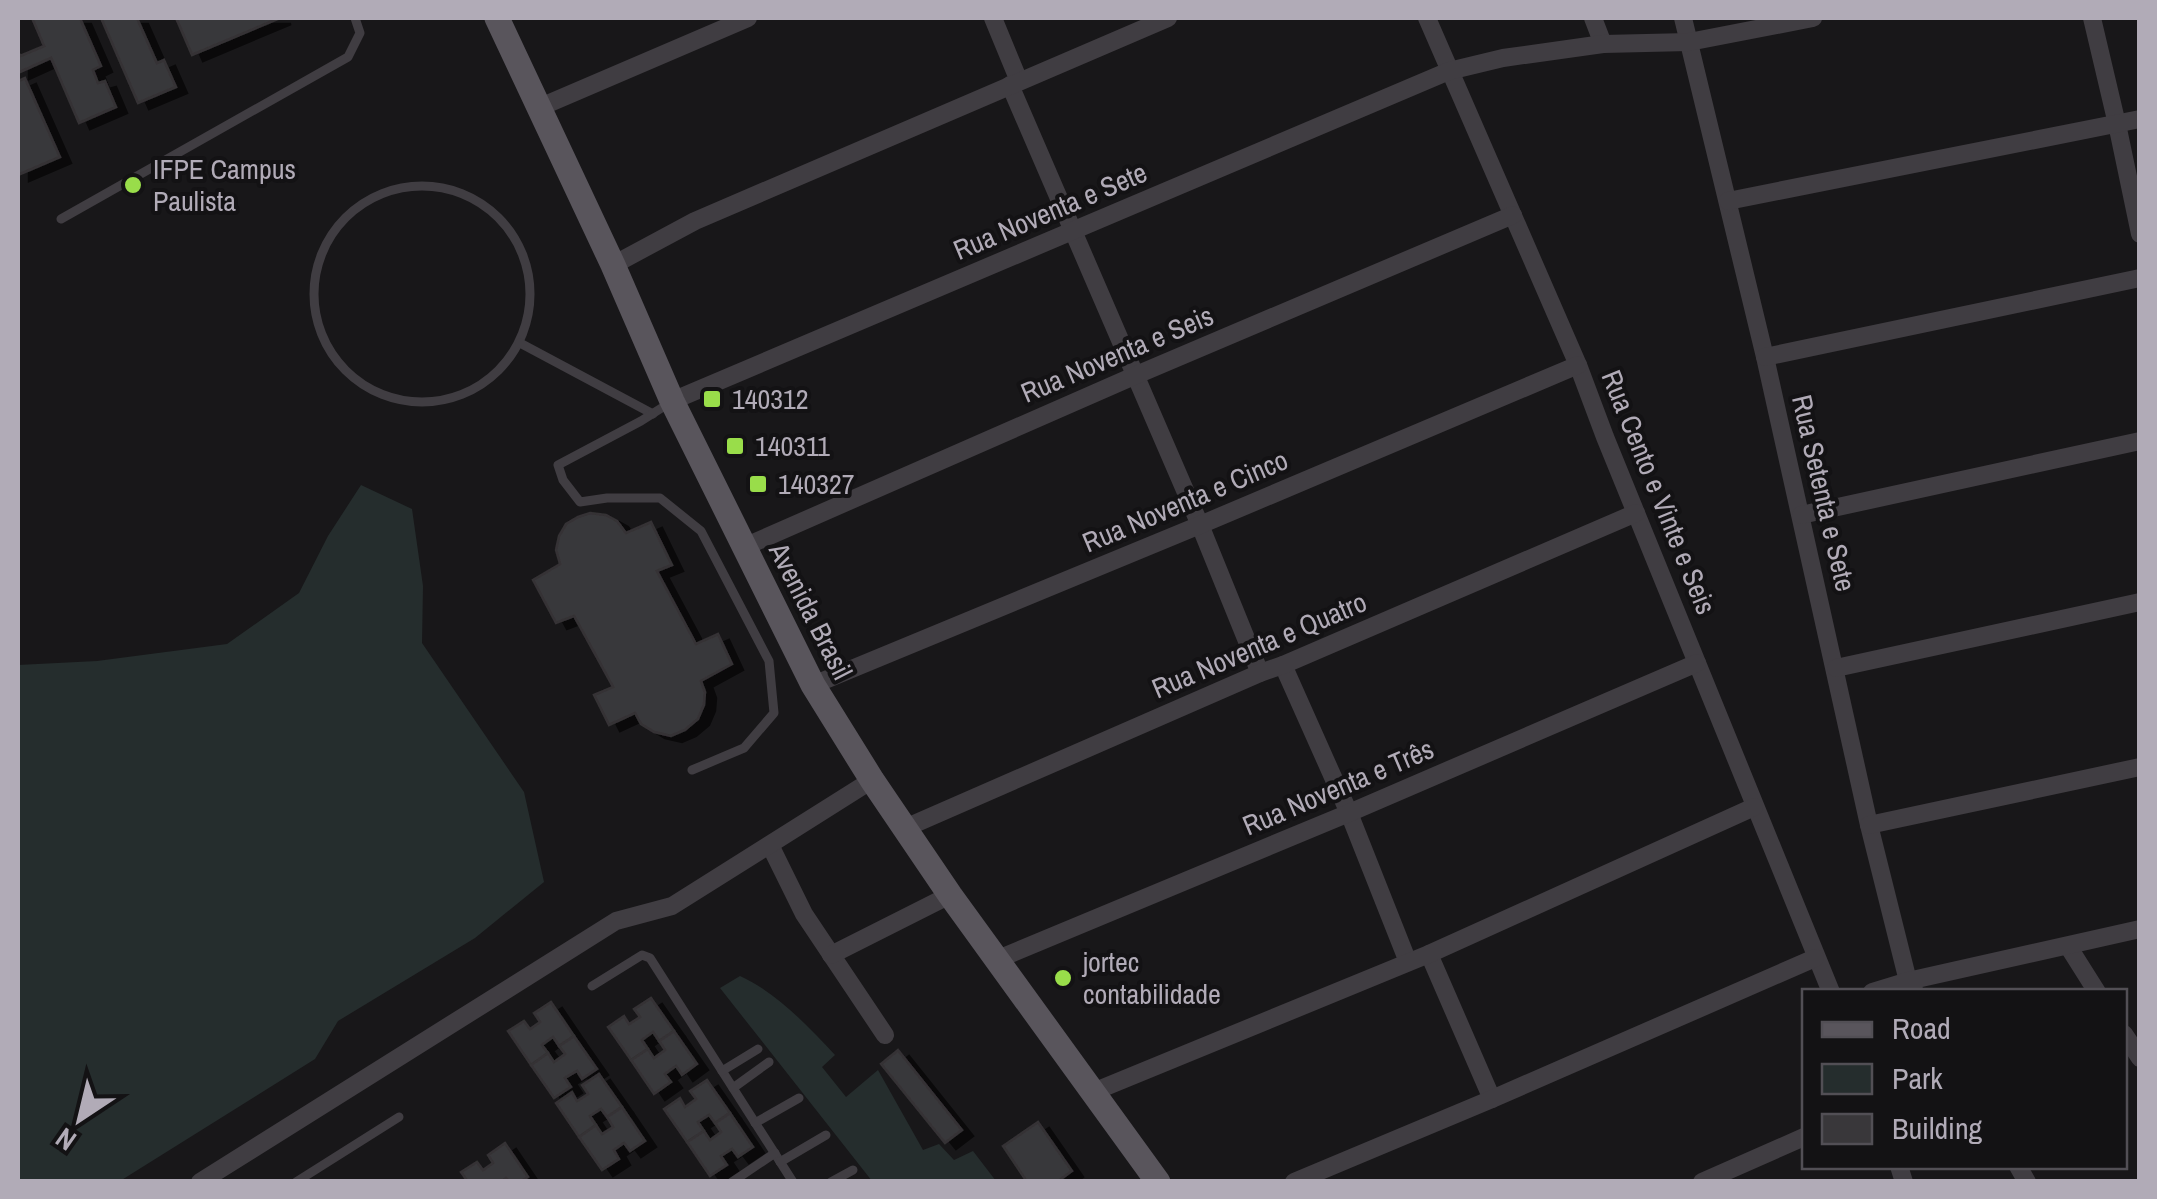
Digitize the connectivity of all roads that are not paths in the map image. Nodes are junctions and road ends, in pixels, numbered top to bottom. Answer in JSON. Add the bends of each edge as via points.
{"nodes":[{"id":1,"x":355,"y":18,"type":"edge"},
{"id":2,"x":497,"y":18,"type":"edge"},
{"id":3,"x":748,"y":18,"type":"edge"},
{"id":4,"x":993,"y":18,"type":"edge"},
{"id":5,"x":1168,"y":18,"type":"edge"},
{"id":6,"x":1427,"y":18,"type":"edge"},
{"id":7,"x":1592,"y":18,"type":"edge"},
{"id":8,"x":1683,"y":18,"type":"edge"},
{"id":9,"x":1813,"y":18,"type":"edge"},
{"id":10,"x":2092,"y":18,"type":"edge"},
{"id":11,"x":1689,"y":42,"type":"junction"},
{"id":12,"x":1603,"y":44,"type":"junction"},
{"id":13,"x":1450,"y":71,"type":"junction"},
{"id":14,"x":1015,"y":83,"type":"junction"},
{"id":15,"x":538,"y":108,"type":"junction"},
{"id":16,"x":2140,"y":119,"type":"edge"},
{"id":17,"x":2117,"y":124,"type":"junction"},
{"id":18,"x":1728,"y":200,"type":"junction"},
{"id":19,"x":1513,"y":215,"type":"junction"},
{"id":20,"x":60,"y":219,"type":"dead end"},
{"id":21,"x":1073,"y":231,"type":"junction"},
{"id":22,"x":2140,"y":234,"type":"edge"},
{"id":23,"x":613,"y":265,"type":"junction"},
{"id":24,"x":2140,"y":278,"type":"edge"},
{"id":25,"x":520,"y":344,"type":"junction"},
{"id":26,"x":1765,"y":357,"type":"junction"},
{"id":27,"x":1578,"y":365,"type":"junction"},
{"id":28,"x":1134,"y":376,"type":"junction"},
{"id":29,"x":662,"y":408,"type":"junction"},
{"id":30,"x":2140,"y":441,"type":"edge"},
{"id":31,"x":1636,"y":513,"type":"junction"},
{"id":32,"x":1801,"y":515,"type":"junction"},
{"id":33,"x":1200,"y":525,"type":"junction"},
{"id":34,"x":744,"y":546,"type":"junction"},
{"id":35,"x":2140,"y":602,"type":"edge"},
{"id":36,"x":1697,"y":663,"type":"junction"},
{"id":37,"x":1283,"y":665,"type":"junction"},
{"id":38,"x":1836,"y":668,"type":"junction"},
{"id":39,"x":1260,"y":673,"type":"junction"},
{"id":40,"x":813,"y":685,"type":"junction"},
{"id":41,"x":2140,"y":767,"type":"edge"},
{"id":42,"x":692,"y":770,"type":"dead end"},
{"id":43,"x":872,"y":780,"type":"junction"},
{"id":44,"x":1754,"y":807,"type":"junction"},
{"id":45,"x":1350,"y":813,"type":"junction"},
{"id":46,"x":1870,"y":825,"type":"junction"},
{"id":47,"x":905,"y":828,"type":"junction"},
{"id":48,"x":770,"y":845,"type":"junction"},
{"id":49,"x":950,"y":894,"type":"junction"},
{"id":50,"x":2140,"y":929,"type":"edge"},
{"id":51,"x":2068,"y":946,"type":"junction"},
{"id":52,"x":1429,"y":954,"type":"junction"},
{"id":53,"x":831,"y":955,"type":"junction"},
{"id":54,"x":1815,"y":958,"type":"junction"},
{"id":55,"x":998,"y":959,"type":"junction"},
{"id":56,"x":1408,"y":962,"type":"junction"},
{"id":57,"x":592,"y":986,"type":"dead end"},
{"id":58,"x":1912,"y":986,"type":"edge"},
{"id":59,"x":1829,"y":989,"type":"edge"},
{"id":60,"x":2095,"y":989,"type":"edge"},
{"id":61,"x":885,"y":1035,"type":"dead end"},
{"id":62,"x":758,"y":1048,"type":"dead end"},
{"id":63,"x":769,"y":1062,"type":"dead end"},
{"id":64,"x":722,"y":1071,"type":"junction"},
{"id":65,"x":733,"y":1088,"type":"junction"},
{"id":66,"x":1093,"y":1092,"type":"junction"},
{"id":67,"x":799,"y":1098,"type":"dead end"},
{"id":68,"x":1492,"y":1099,"type":"junction"},
{"id":69,"x":399,"y":1117,"type":"dead end"},
{"id":70,"x":755,"y":1123,"type":"junction"},
{"id":71,"x":826,"y":1135,"type":"dead end"},
{"id":72,"x":1802,"y":1139,"type":"edge"},
{"id":73,"x":778,"y":1158,"type":"junction"},
{"id":74,"x":853,"y":1170,"type":"dead end"},
{"id":75,"x":200,"y":1182,"type":"edge"},
{"id":76,"x":296,"y":1182,"type":"edge"},
{"id":77,"x":732,"y":1182,"type":"edge"},
{"id":78,"x":793,"y":1182,"type":"edge"},
{"id":79,"x":831,"y":1182,"type":"edge"},
{"id":80,"x":1158,"y":1182,"type":"edge"},
{"id":81,"x":1294,"y":1182,"type":"edge"},
{"id":82,"x":1702,"y":1182,"type":"edge"}],
"edges":[{"from":1,"to":20,"type":"lane","via":[[360,33],[348,57]]},
{"from":2,"to":15,"type":"main road","name":"Avenida Brasil"},
{"from":3,"to":15,"type":"street"},
{"from":4,"to":14,"type":"street"},
{"from":5,"to":14,"type":"street"},
{"from":6,"to":13,"type":"street","name":"Rua Cento e Vinte e Seis"},
{"from":7,"to":12,"type":"street"},
{"from":8,"to":11,"type":"street","name":"Rua Setenta e Sete"},
{"from":9,"to":11,"type":"street","name":"Rua Noventa e Sete"},
{"from":10,"to":17,"type":"street"},
{"from":11,"to":12,"type":"street","name":"Rua Noventa e Sete"},
{"from":11,"to":18,"type":"street","name":"Rua Setenta e Sete"},
{"from":12,"to":13,"type":"street","name":"Rua Noventa e Sete"},
{"from":13,"to":19,"type":"street","name":"Rua Cento e Vinte e Seis"},
{"from":13,"to":21,"type":"street","name":"Rua Noventa e Sete"},
{"from":14,"to":21,"type":"street"},
{"from":14,"to":23,"type":"street","via":[[694,221]]},
{"from":15,"to":23,"type":"main road","name":"Avenida Brasil"},
{"from":16,"to":17,"type":"street"},
{"from":17,"to":18,"type":"street"},
{"from":17,"to":22,"type":"street"},
{"from":18,"to":26,"type":"street","name":"Rua Setenta e Sete"},
{"from":19,"to":27,"type":"street","name":"Rua Cento e Vinte e Seis"},
{"from":19,"to":28,"type":"street","name":"Rua Noventa e Seis"},
{"from":21,"to":28,"type":"street"},
{"from":21,"to":29,"type":"street","name":"Rua Noventa e Sete"},
{"from":23,"to":29,"type":"main road","name":"Avenida Brasil"},
{"from":24,"to":26,"type":"street"},
{"from":25,"to":25,"type":"lane","via":[[530,310],[529,274],[517,241],[494,213],[464,194],[430,186],[395,188],[362,202],[336,226],[319,257],[312,293],[318,329],[336,361],[362,386],[396,400],[432,403],[468,394],[498,373]]},
{"from":25,"to":29,"type":"lane"},
{"from":26,"to":32,"type":"street","name":"Rua Setenta e Sete"},
{"from":27,"to":31,"type":"street","name":"Rua Cento e Vinte e Seis"},
{"from":27,"to":33,"type":"street","name":"Rua Noventa e Cinco"},
{"from":28,"to":33,"type":"street"},
{"from":28,"to":34,"type":"street","name":"Rua Noventa e Seis"},
{"from":29,"to":34,"type":"main road","name":"Avenida Brasil"},
{"from":29,"to":42,"type":"lane","via":[[558,465],[580,502],[660,498],[702,531],[769,661],[774,713],[744,748]]},
{"from":30,"to":32,"type":"street"},
{"from":31,"to":36,"type":"street","name":"Rua Cento e Vinte e Seis"},
{"from":31,"to":37,"type":"street","name":"Rua Noventa e Quatro"},
{"from":32,"to":38,"type":"street","name":"Rua Setenta e Sete"},
{"from":33,"to":39,"type":"street"},
{"from":33,"to":40,"type":"street","name":"Rua Noventa e Cinco"},
{"from":34,"to":40,"type":"main road","name":"Avenida Brasil"},
{"from":35,"to":38,"type":"street"},
{"from":36,"to":44,"type":"street","name":"Rua Cento e Vinte e Seis"},
{"from":36,"to":45,"type":"street","name":"Rua Noventa e Três"},
{"from":37,"to":39,"type":"street","name":"Rua Noventa e Quatro"},
{"from":37,"to":45,"type":"street"},
{"from":38,"to":46,"type":"street","name":"Rua Setenta e Sete"},
{"from":39,"to":47,"type":"street","name":"Rua Noventa e Quatro"},
{"from":40,"to":43,"type":"main road","name":"Avenida Brasil"},
{"from":41,"to":46,"type":"street"},
{"from":43,"to":47,"type":"main road","name":"Avenida Brasil"},
{"from":43,"to":48,"type":"street"},
{"from":44,"to":52,"type":"street"},
{"from":44,"to":54,"type":"street","name":"Rua Cento e Vinte e Seis"},
{"from":45,"to":55,"type":"street","name":"Rua Noventa e Três"},
{"from":45,"to":56,"type":"street"},
{"from":46,"to":58,"type":"street","name":"Rua Setenta e Sete"},
{"from":47,"to":49,"type":"main road","name":"Avenida Brasil"},
{"from":48,"to":53,"type":"street"},
{"from":48,"to":75,"type":"street","via":[[672,906],[616,921]]},
{"from":49,"to":53,"type":"street"},
{"from":49,"to":55,"type":"main road","name":"Avenida Brasil"},
{"from":50,"to":51,"type":"street"},
{"from":51,"to":58,"type":"street"},
{"from":51,"to":60,"type":"street"},
{"from":52,"to":56,"type":"street"},
{"from":52,"to":68,"type":"street"},
{"from":53,"to":61,"type":"street"},
{"from":54,"to":59,"type":"street","name":"Rua Cento e Vinte e Seis"},
{"from":54,"to":68,"type":"street"},
{"from":55,"to":66,"type":"main road","name":"Avenida Brasil"},
{"from":56,"to":66,"type":"street"},
{"from":57,"to":64,"type":"lane","via":[[642,956],[650,958]]},
{"from":62,"to":64,"type":"lane"},
{"from":63,"to":65,"type":"lane"},
{"from":64,"to":65,"type":"lane"},
{"from":65,"to":70,"type":"lane"},
{"from":66,"to":80,"type":"main road","name":"Avenida Brasil"},
{"from":67,"to":70,"type":"lane"},
{"from":68,"to":81,"type":"street"},
{"from":69,"to":76,"type":"lane"},
{"from":70,"to":73,"type":"lane"},
{"from":71,"to":73,"type":"lane"},
{"from":72,"to":82,"type":"street"},
{"from":73,"to":77,"type":"lane"},
{"from":73,"to":78,"type":"lane"},
{"from":74,"to":79,"type":"lane"}]}
